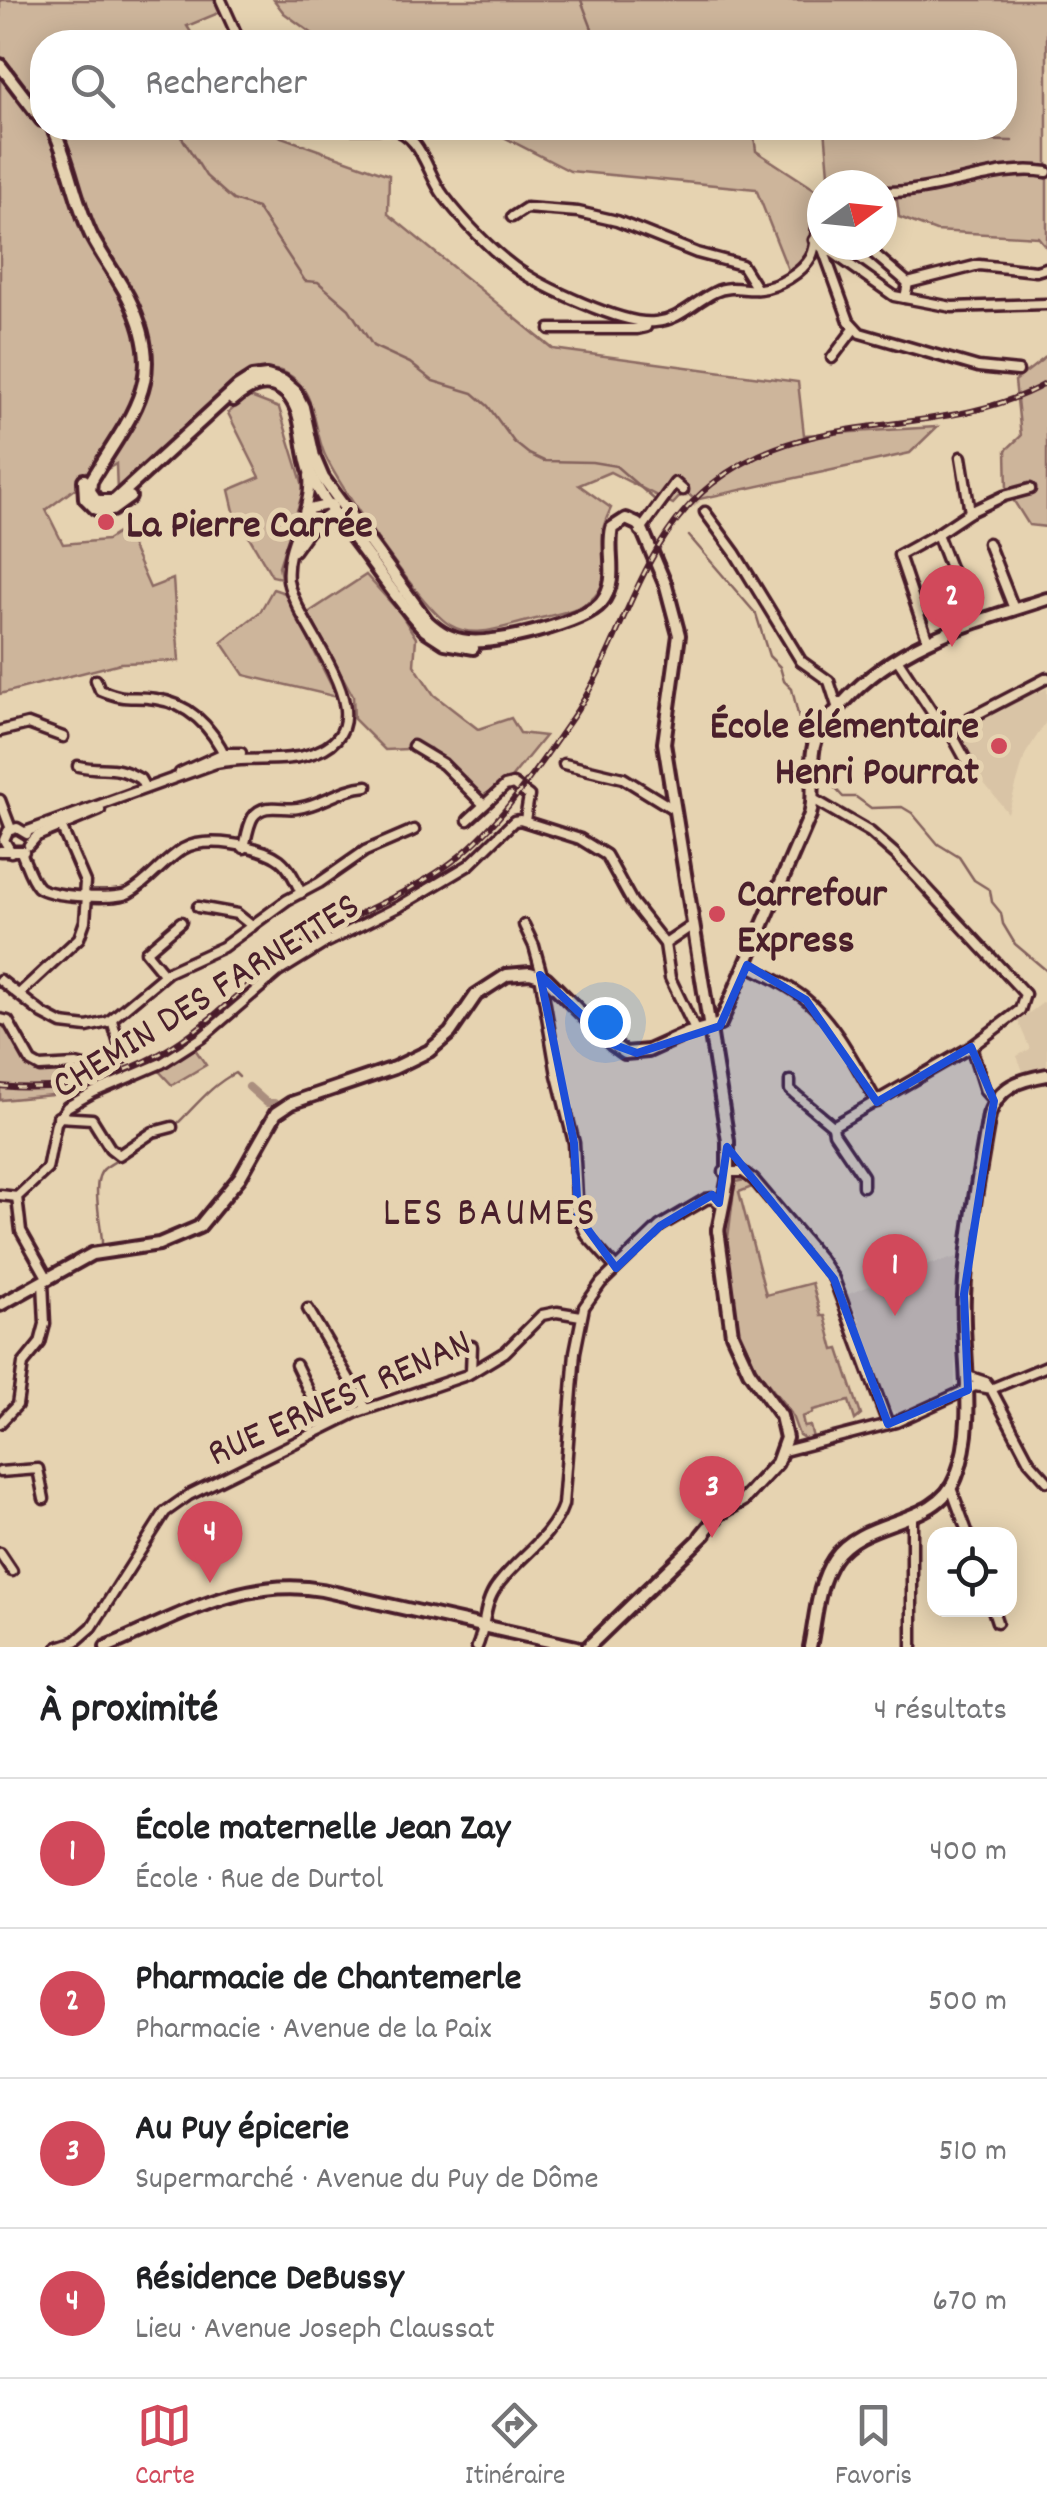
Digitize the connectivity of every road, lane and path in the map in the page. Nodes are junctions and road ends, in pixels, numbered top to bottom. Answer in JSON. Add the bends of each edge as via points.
{"nodes":[{"id":1,"x":221,"y":0,"type":"edge"},
{"id":2,"x":235,"y":30,"type":"edge"},
{"id":3,"x":0,"y":56,"type":"edge"},
{"id":4,"x":0,"y":65,"type":"edge"},
{"id":5,"x":30,"y":94,"type":"edge"},
{"id":6,"x":30,"y":104,"type":"edge"},
{"id":7,"x":54,"y":140,"type":"edge"},
{"id":8,"x":412,"y":140,"type":"edge"},
{"id":9,"x":1047,"y":172,"type":"edge"},
{"id":10,"x":897,"y":192,"type":"edge"},
{"id":11,"x":512,"y":217,"type":"dead end"},
{"id":12,"x":808,"y":260,"type":"edge"},
{"id":13,"x":827,"y":260,"type":"edge"},
{"id":14,"x":842,"y":260,"type":"edge"},
{"id":15,"x":881,"y":260,"type":"edge"},
{"id":16,"x":1046,"y":268,"type":"edge"},
{"id":17,"x":908,"y":283,"type":"junction"},
{"id":18,"x":757,"y":290,"type":"junction"},
{"id":19,"x":905,"y":298,"type":"junction"},
{"id":20,"x":1047,"y":304,"type":"edge"},
{"id":21,"x":646,"y":323,"type":"junction"},
{"id":22,"x":854,"y":328,"type":"junction"},
{"id":23,"x":550,"y":329,"type":"dead end"},
{"id":24,"x":832,"y":358,"type":"dead end"},
{"id":25,"x":1018,"y":371,"type":"dead end"},
{"id":26,"x":203,"y":424,"type":"junction"},
{"id":27,"x":961,"y":458,"type":"dead end"},
{"id":28,"x":306,"y":462,"type":"junction"},
{"id":29,"x":328,"y":486,"type":"junction"},
{"id":30,"x":683,"y":490,"type":"dead end"},
{"id":31,"x":1030,"y":490,"type":"dead end"},
{"id":32,"x":332,"y":508,"type":"junction"},
{"id":33,"x":305,"y":510,"type":"junction"},
{"id":34,"x":705,"y":512,"type":"tunnel mouth"},
{"id":35,"x":970,"y":512,"type":"junction"},
{"id":36,"x":315,"y":524,"type":"junction"},
{"id":37,"x":641,"y":530,"type":"junction"},
{"id":38,"x":937,"y":534,"type":"junction"},
{"id":39,"x":988,"y":544,"type":"dead end"},
{"id":40,"x":288,"y":564,"type":"junction"},
{"id":41,"x":393,"y":576,"type":"junction"},
{"id":42,"x":1047,"y":600,"type":"edge"},
{"id":43,"x":1014,"y":609,"type":"junction"},
{"id":44,"x":412,"y":616,"type":"junction"},
{"id":45,"x":971,"y":622,"type":"junction"},
{"id":46,"x":928,"y":641,"type":"junction"},
{"id":47,"x":896,"y":659,"type":"junction"},
{"id":48,"x":1047,"y":678,"type":"edge"},
{"id":49,"x":96,"y":680,"type":"dead end"},
{"id":50,"x":838,"y":709,"type":"junction"},
{"id":51,"x":0,"y":731,"type":"edge"},
{"id":52,"x":950,"y":731,"type":"junction"},
{"id":53,"x":63,"y":738,"type":"dead end"},
{"id":54,"x":413,"y":746,"type":"dead end"},
{"id":55,"x":226,"y":757,"type":"junction"},
{"id":56,"x":967,"y":762,"type":"dead end"},
{"id":57,"x":564,"y":764,"type":"dead end"},
{"id":58,"x":78,"y":766,"type":"dead end"},
{"id":59,"x":367,"y":786,"type":"dead end"},
{"id":60,"x":144,"y":788,"type":"junction"},
{"id":61,"x":121,"y":798,"type":"junction"},
{"id":62,"x":814,"y":799,"type":"junction"},
{"id":63,"x":0,"y":800,"type":"edge"},
{"id":64,"x":484,"y":805,"type":"junction"},
{"id":65,"x":675,"y":810,"type":"junction"},
{"id":66,"x":468,"y":820,"type":"dead end"},
{"id":67,"x":525,"y":820,"type":"junction"},
{"id":68,"x":60,"y":826,"type":"junction"},
{"id":69,"x":414,"y":830,"type":"dead end"},
{"id":70,"x":25,"y":832,"type":"junction"},
{"id":71,"x":5,"y":836,"type":"edge"},
{"id":72,"x":25,"y":848,"type":"junction"},
{"id":73,"x":244,"y":848,"type":"junction"},
{"id":74,"x":0,"y":851,"type":"edge"},
{"id":75,"x":11,"y":852,"type":"junction"},
{"id":76,"x":301,"y":893,"type":"junction"},
{"id":77,"x":86,"y":896,"type":"junction"},
{"id":78,"x":198,"y":907,"type":"dead end"},
{"id":79,"x":181,"y":922,"type":"dead end"},
{"id":80,"x":524,"y":925,"type":"dead end"},
{"id":81,"x":694,"y":925,"type":"junction"},
{"id":82,"x":252,"y":926,"type":"junction"},
{"id":83,"x":665,"y":944,"type":"junction"},
{"id":84,"x":747,"y":965,"type":"junction"},
{"id":85,"x":164,"y":974,"type":"junction"},
{"id":86,"x":541,"y":975,"type":"junction"},
{"id":87,"x":0,"y":980,"type":"edge"},
{"id":88,"x":20,"y":993,"type":"junction"},
{"id":89,"x":0,"y":1019,"type":"edge"},
{"id":90,"x":112,"y":1020,"type":"junction"},
{"id":91,"x":710,"y":1027,"type":"junction"},
{"id":92,"x":695,"y":1030,"type":"junction"},
{"id":93,"x":972,"y":1048,"type":"junction"},
{"id":94,"x":1047,"y":1075,"type":"edge"},
{"id":95,"x":790,"y":1080,"type":"dead end"},
{"id":96,"x":994,"y":1101,"type":"junction"},
{"id":97,"x":877,"y":1102,"type":"junction"},
{"id":98,"x":58,"y":1118,"type":"junction"},
{"id":99,"x":172,"y":1126,"type":"dead end"},
{"id":100,"x":833,"y":1126,"type":"junction"},
{"id":101,"x":726,"y":1172,"type":"junction"},
{"id":102,"x":864,"y":1186,"type":"dead end"},
{"id":103,"x":0,"y":1195,"type":"edge"},
{"id":104,"x":17,"y":1197,"type":"junction"},
{"id":105,"x":719,"y":1202,"type":"junction"},
{"id":106,"x":718,"y":1230,"type":"junction"},
{"id":107,"x":616,"y":1268,"type":"junction"},
{"id":108,"x":45,"y":1280,"type":"junction"},
{"id":109,"x":0,"y":1305,"type":"edge"},
{"id":110,"x":308,"y":1309,"type":"dead end"},
{"id":111,"x":581,"y":1316,"type":"junction"},
{"id":112,"x":472,"y":1346,"type":"dead end"},
{"id":113,"x":296,"y":1365,"type":"dead end"},
{"id":114,"x":1047,"y":1366,"type":"edge"},
{"id":115,"x":471,"y":1372,"type":"junction"},
{"id":116,"x":968,"y":1376,"type":"junction"},
{"id":117,"x":991,"y":1388,"type":"junction"},
{"id":118,"x":968,"y":1390,"type":"junction"},
{"id":119,"x":366,"y":1408,"type":"junction"},
{"id":120,"x":0,"y":1423,"type":"edge"},
{"id":121,"x":888,"y":1424,"type":"junction"},
{"id":122,"x":326,"y":1427,"type":"junction"},
{"id":123,"x":786,"y":1438,"type":"junction"},
{"id":124,"x":807,"y":1446,"type":"junction"},
{"id":125,"x":784,"y":1451,"type":"junction"},
{"id":126,"x":0,"y":1472,"type":"edge"},
{"id":127,"x":1047,"y":1481,"type":"edge"},
{"id":128,"x":951,"y":1488,"type":"junction"},
{"id":129,"x":44,"y":1499,"type":"dead end"},
{"id":130,"x":912,"y":1514,"type":"junction"},
{"id":131,"x":965,"y":1527,"type":"edge"},
{"id":132,"x":0,"y":1553,"type":"edge"},
{"id":133,"x":12,"y":1571,"type":"dead end"},
{"id":134,"x":996,"y":1617,"type":"edge"},
{"id":135,"x":998,"y":1622,"type":"dead end"},
{"id":136,"x":484,"y":1627,"type":"junction"},
{"id":137,"x":58,"y":1647,"type":"edge"},
{"id":138,"x":106,"y":1647,"type":"edge"},
{"id":139,"x":477,"y":1647,"type":"edge"},
{"id":140,"x":576,"y":1647,"type":"edge"},
{"id":141,"x":588,"y":1647,"type":"edge"},
{"id":142,"x":810,"y":1647,"type":"edge"},
{"id":143,"x":912,"y":1647,"type":"edge"}],
"edges":[{"from":1,"to":2,"type":"street"},
{"from":3,"to":5,"type":"main road"},
{"from":4,"to":6,"type":"main road"},
{"from":7,"to":26,"type":"main road","via":[[81,225],[125,304],[140,351],[131,408],[84,482],[84,496],[105,511],[120,506]]},
{"from":8,"to":21,"type":"street","via":[[444,196],[510,264],[577,300]]},
{"from":9,"to":10,"type":"street","via":[[1026,169]]},
{"from":11,"to":18,"type":"street","via":[[526,208],[617,221],[742,264]]},
{"from":12,"to":18,"type":"street","via":[[782,282]]},
{"from":13,"to":22,"type":"street"},
{"from":14,"to":19,"type":"street","via":[[882,290]]},
{"from":15,"to":17,"type":"street"},
{"from":16,"to":17,"type":"street","via":[[979,265]]},
{"from":17,"to":19,"type":"street"},
{"from":18,"to":21,"type":"street","via":[[721,289],[681,315]]},
{"from":19,"to":20,"type":"street","via":[[964,307]]},
{"from":21,"to":23,"type":"street","via":[[638,329]]},
{"from":22,"to":24,"type":"street"},
{"from":22,"to":25,"type":"street","via":[[978,367]]},
{"from":26,"to":28,"type":"main road","via":[[246,390],[273,385],[296,408]]},
{"from":26,"to":29,"type":"main road","via":[[247,380],[283,381],[303,407]]},
{"from":27,"to":35,"type":"street"},
{"from":28,"to":32,"type":"main road"},
{"from":28,"to":33,"type":"street"},
{"from":29,"to":32,"type":"street"},
{"from":29,"to":41,"type":"main road"},
{"from":30,"to":37,"type":"street","via":[[675,483]]},
{"from":31,"to":35,"type":"street"},
{"from":32,"to":33,"type":"street"},
{"from":32,"to":36,"type":"street"},
{"from":32,"to":41,"type":"street"},
{"from":32,"to":44,"type":"main road"},
{"from":33,"to":36,"type":"street"},
{"from":33,"to":40,"type":"street"},
{"from":34,"to":50,"type":"street","via":[[801,661],[829,681]]},
{"from":35,"to":38,"type":"street"},
{"from":36,"to":40,"type":"street"},
{"from":36,"to":44,"type":"street","via":[[341,528]]},
{"from":37,"to":41,"type":"main road","via":[[626,519],[612,528],[612,575],[596,608],[494,640],[465,641],[439,632]]},
{"from":37,"to":44,"type":"main road","via":[[627,522],[614,530],[617,576],[611,597],[578,622],[468,648],[436,638]]},
{"from":37,"to":65,"type":"main road","via":[[676,614],[664,743]]},
{"from":38,"to":45,"type":"street"},
{"from":38,"to":46,"type":"street","via":[[899,555]]},
{"from":39,"to":43,"type":"street"},
{"from":40,"to":55,"type":"street","via":[[294,599],[337,680],[346,713],[340,733],[299,757]]},
{"from":42,"to":43,"type":"main road"},
{"from":43,"to":45,"type":"main road"},
{"from":45,"to":46,"type":"main road"},
{"from":46,"to":47,"type":"main road"},
{"from":47,"to":50,"type":"main road","via":[[872,673]]},
{"from":47,"to":52,"type":"street"},
{"from":48,"to":52,"type":"street"},
{"from":49,"to":55,"type":"street","via":[[122,699],[156,699],[189,711]]},
{"from":50,"to":62,"type":"main road","via":[[814,746]]},
{"from":51,"to":53,"type":"street","via":[[28,724]]},
{"from":52,"to":56,"type":"street"},
{"from":54,"to":64,"type":"street"},
{"from":55,"to":60,"type":"street"},
{"from":57,"to":65,"type":"street","via":[[624,778]]},
{"from":58,"to":60,"type":"street","via":[[116,767]]},
{"from":59,"to":73,"type":"street","via":[[298,808],[258,812]]},
{"from":60,"to":61,"type":"street"},
{"from":61,"to":68,"type":"street"},
{"from":61,"to":70,"type":"street"},
{"from":62,"to":84,"type":"main road"},
{"from":62,"to":93,"type":"street","via":[[895,854],[1025,994],[1020,1010]]},
{"from":63,"to":71,"type":"street"},
{"from":64,"to":66,"type":"street"},
{"from":64,"to":67,"type":"street","via":[[516,784],[529,796]]},
{"from":65,"to":81,"type":"main road"},
{"from":67,"to":83,"type":"street","via":[[596,846]]},
{"from":67,"to":98,"type":"street","name":"CHEMIN DES FARNETTES","via":[[514,821],[468,865],[278,972],[162,1063],[86,1095]]},
{"from":68,"to":72,"type":"street"},
{"from":68,"to":77,"type":"street"},
{"from":69,"to":76,"type":"street","via":[[365,851]]},
{"from":70,"to":71,"type":"street"},
{"from":70,"to":72,"type":"street"},
{"from":71,"to":75,"type":"street"},
{"from":72,"to":75,"type":"street"},
{"from":72,"to":77,"type":"street","via":[[40,889]]},
{"from":73,"to":76,"type":"street","via":[[280,860]]},
{"from":73,"to":77,"type":"street","via":[[196,844],[125,895]]},
{"from":74,"to":75,"type":"street"},
{"from":76,"to":82,"type":"street"},
{"from":77,"to":88,"type":"street","via":[[79,938]]},
{"from":78,"to":82,"type":"street","via":[[237,914]]},
{"from":79,"to":85,"type":"street","via":[[146,952]]},
{"from":80,"to":86,"type":"street"},
{"from":81,"to":83,"type":"street"},
{"from":81,"to":91,"type":"main road"},
{"from":82,"to":85,"type":"street"},
{"from":83,"to":92,"type":"street","via":[[670,978]]},
{"from":84,"to":91,"type":"main road","via":[[720,1024]]},
{"from":84,"to":97,"type":"street","via":[[806,1000],[836,1034]]},
{"from":85,"to":90,"type":"street"},
{"from":86,"to":92,"type":"main road","via":[[626,1052],[648,1051]]},
{"from":86,"to":107,"type":"street","via":[[574,1144],[578,1216]]},
{"from":86,"to":108,"type":"main road","via":[[513,974],[487,986],[450,1034],[421,1055],[276,1112],[240,1177],[194,1230],[152,1245],[98,1252]]},
{"from":87,"to":88,"type":"street"},
{"from":88,"to":90,"type":"street","via":[[62,1024]]},
{"from":89,"to":90,"type":"street","name":"CHEMIN DES FARNETTES","via":[[40,1068],[88,1069],[124,1058]]},
{"from":91,"to":92,"type":"main road"},
{"from":91,"to":101,"type":"main road","via":[[728,1142]]},
{"from":93,"to":96,"type":"street"},
{"from":93,"to":97,"type":"street"},
{"from":94,"to":96,"type":"main road","via":[[1016,1082]]},
{"from":95,"to":100,"type":"street","via":[[790,1090]]},
{"from":96,"to":116,"type":"main road","via":[[966,1277]]},
{"from":97,"to":100,"type":"street"},
{"from":98,"to":99,"type":"street","via":[[92,1119],[118,1155]]},
{"from":98,"to":104,"type":"street","name":"CHEMIN DES FARNETTES","via":[[48,1169]]},
{"from":100,"to":102,"type":"street"},
{"from":101,"to":105,"type":"main road"},
{"from":101,"to":106,"type":"main road"},
{"from":101,"to":121,"type":"street","via":[[754,1180],[820,1258]]},
{"from":103,"to":104,"type":"street"},
{"from":104,"to":108,"type":"street","via":[[22,1231]]},
{"from":105,"to":106,"type":"main road"},
{"from":105,"to":107,"type":"street","via":[[706,1199],[660,1226]]},
{"from":106,"to":123,"type":"main road","via":[[732,1334],[784,1422]]},
{"from":107,"to":111,"type":"street"},
{"from":108,"to":109,"type":"main road"},
{"from":108,"to":120,"type":"street","via":[[40,1343],[23,1364],[17,1405]]},
{"from":110,"to":119,"type":"street"},
{"from":111,"to":115,"type":"street","name":"RUE ERNEST RENAN","via":[[542,1315],[505,1352]]},
{"from":111,"to":136,"type":"street","via":[[563,1505],[552,1527],[493,1590]]},
{"from":112,"to":115,"type":"street"},
{"from":113,"to":122,"type":"street"},
{"from":114,"to":117,"type":"street"},
{"from":115,"to":119,"type":"street","name":"RUE ERNEST RENAN"},
{"from":116,"to":117,"type":"street"},
{"from":116,"to":118,"type":"main road"},
{"from":117,"to":118,"type":"street"},
{"from":117,"to":127,"type":"street","via":[[1029,1462]]},
{"from":118,"to":121,"type":"street"},
{"from":118,"to":128,"type":"main road","via":[[962,1454]]},
{"from":119,"to":122,"type":"street","name":"RUE ERNEST RENAN"},
{"from":121,"to":124,"type":"street"},
{"from":122,"to":137,"type":"street","name":"RUE ERNEST RENAN","via":[[176,1503],[92,1627]]},
{"from":123,"to":124,"type":"street"},
{"from":123,"to":125,"type":"main road"},
{"from":124,"to":125,"type":"street"},
{"from":125,"to":141,"type":"main road"},
{"from":126,"to":129,"type":"street","via":[[38,1468]]},
{"from":128,"to":130,"type":"main road"},
{"from":128,"to":131,"type":"street"},
{"from":130,"to":142,"type":"main road","via":[[867,1532],[838,1554],[822,1585]]},
{"from":130,"to":143,"type":"street"},
{"from":132,"to":133,"type":"street"},
{"from":134,"to":135,"type":"street"},
{"from":136,"to":138,"type":"main road","via":[[322,1590],[275,1587],[226,1596]]},
{"from":136,"to":139,"type":"street"},
{"from":136,"to":140,"type":"main road"}]}
